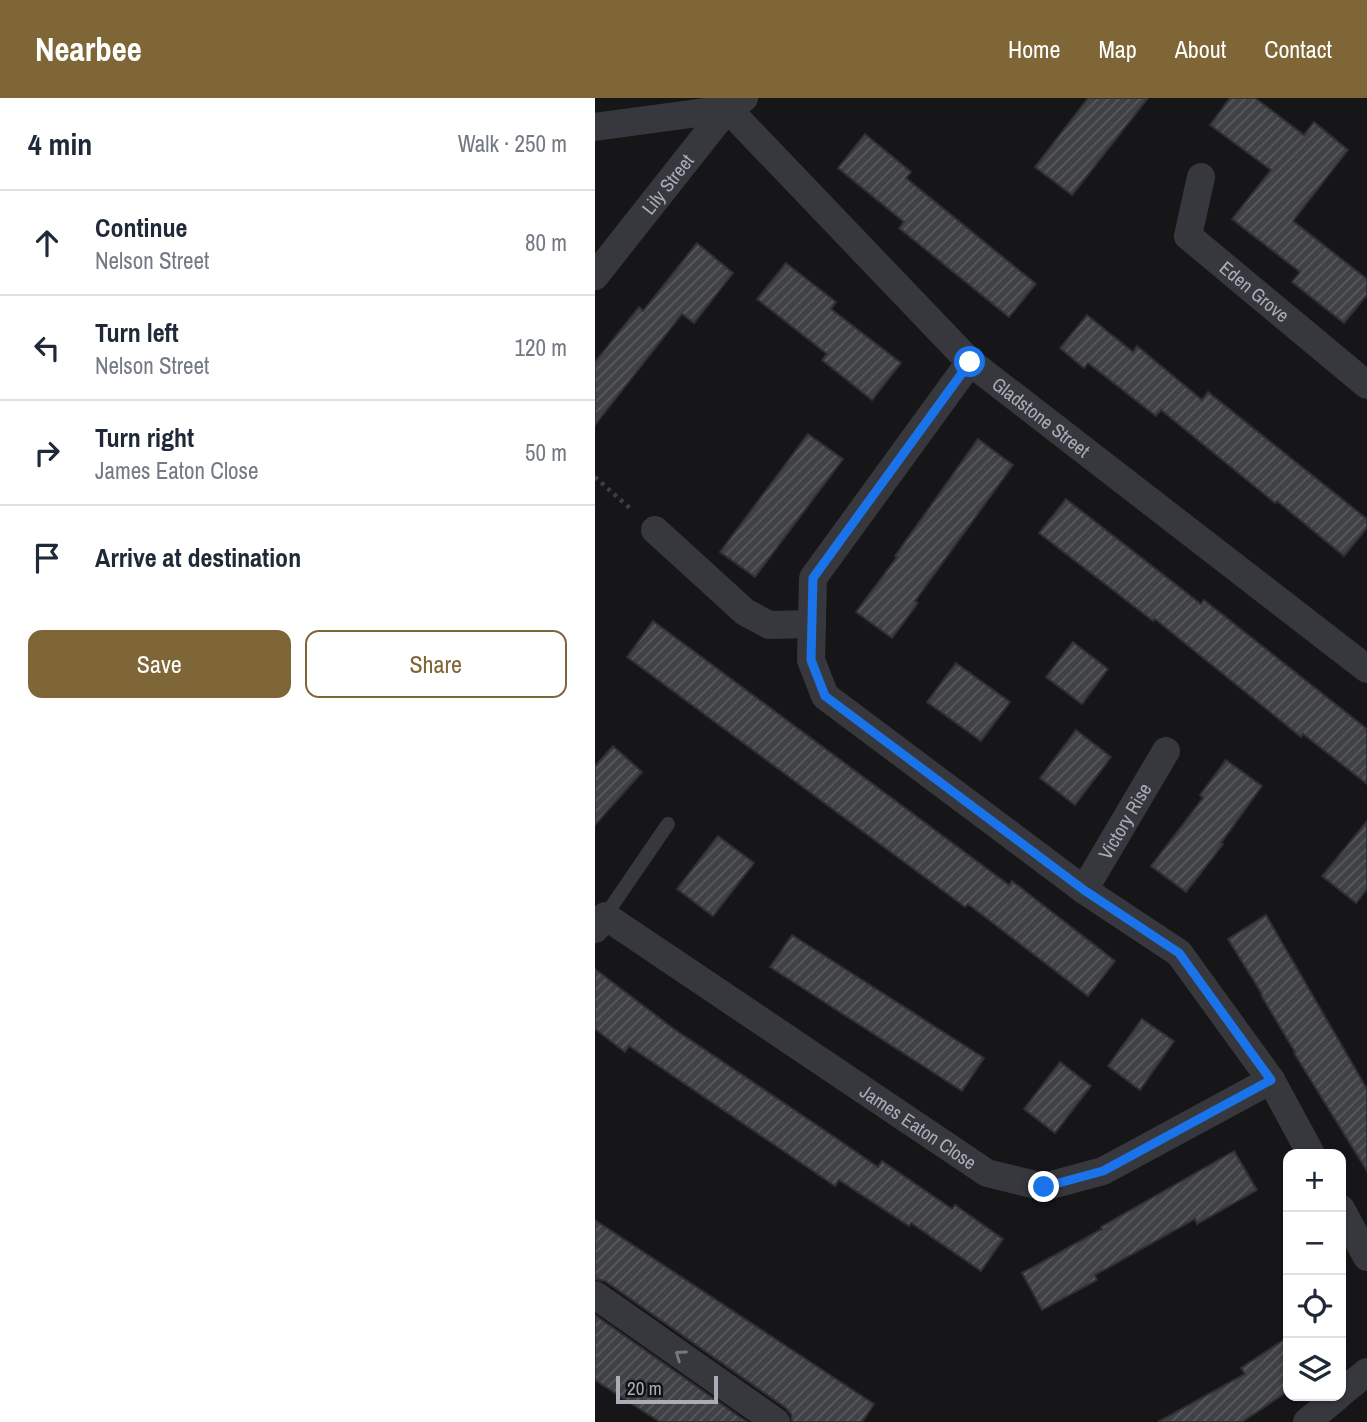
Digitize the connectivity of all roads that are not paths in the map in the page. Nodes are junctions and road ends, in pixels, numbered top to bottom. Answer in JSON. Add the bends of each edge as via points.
{"nodes":[{"id":1,"x":731,"y":102,"type":"edge"},
{"id":2,"x":595,"y":127,"type":"edge"},
{"id":3,"x":1201,"y":177,"type":"dead end"},
{"id":4,"x":595,"y":276,"type":"edge"},
{"id":5,"x":970,"y":362,"type":"junction"},
{"id":6,"x":1367,"y":385,"type":"edge"},
{"id":7,"x":655,"y":530,"type":"road end"},
{"id":8,"x":812,"y":624,"type":"junction"},
{"id":9,"x":1367,"y":669,"type":"edge"},
{"id":10,"x":1166,"y":751,"type":"dead end"},
{"id":11,"x":668,"y":824,"type":"dead end"},
{"id":12,"x":1084,"y":890,"type":"junction"},
{"id":13,"x":600,"y":922,"type":"edge"},
{"id":14,"x":1271,"y":1080,"type":"junction"},
{"id":15,"x":1308,"y":1149,"type":"edge"},
{"id":16,"x":1343,"y":1212,"type":"edge"},
{"id":17,"x":1367,"y":1257,"type":"edge"},
{"id":18,"x":595,"y":1296,"type":"edge"},
{"id":19,"x":1367,"y":1371,"type":"edge"},
{"id":20,"x":1346,"y":1389,"type":"edge"},
{"id":21,"x":1332,"y":1401,"type":"edge"},
{"id":22,"x":776,"y":1422,"type":"edge"},
{"id":23,"x":1307,"y":1422,"type":"edge"}],
"edges":[{"from":1,"to":2,"type":"street"},
{"from":1,"to":4,"type":"street","name":"Lily Street"},
{"from":1,"to":5,"type":"street","name":"Gladstone Street"},
{"from":3,"to":6,"type":"street","name":"Eden Grove","via":[[1188,236]]},
{"from":5,"to":8,"type":"street","via":[[813,578]]},
{"from":5,"to":9,"type":"street","name":"Gladstone Street"},
{"from":7,"to":8,"type":"street","via":[[745,612],[769,625]]},
{"from":8,"to":12,"type":"street","via":[[811,660],[825,696]]},
{"from":10,"to":12,"type":"street","name":"Victory Rise"},
{"from":11,"to":13,"type":"lane"},
{"from":12,"to":14,"type":"street","via":[[1179,953]]},
{"from":13,"to":14,"type":"street","name":"James Eaton Close","via":[[987,1173],[1044,1187],[1103,1171]]},
{"from":14,"to":15,"type":"street"},
{"from":16,"to":17,"type":"street"},
{"from":22,"to":18,"type":"street","one_way":true},
{"from":19,"to":20,"type":"street"},
{"from":21,"to":23,"type":"street"}]}
